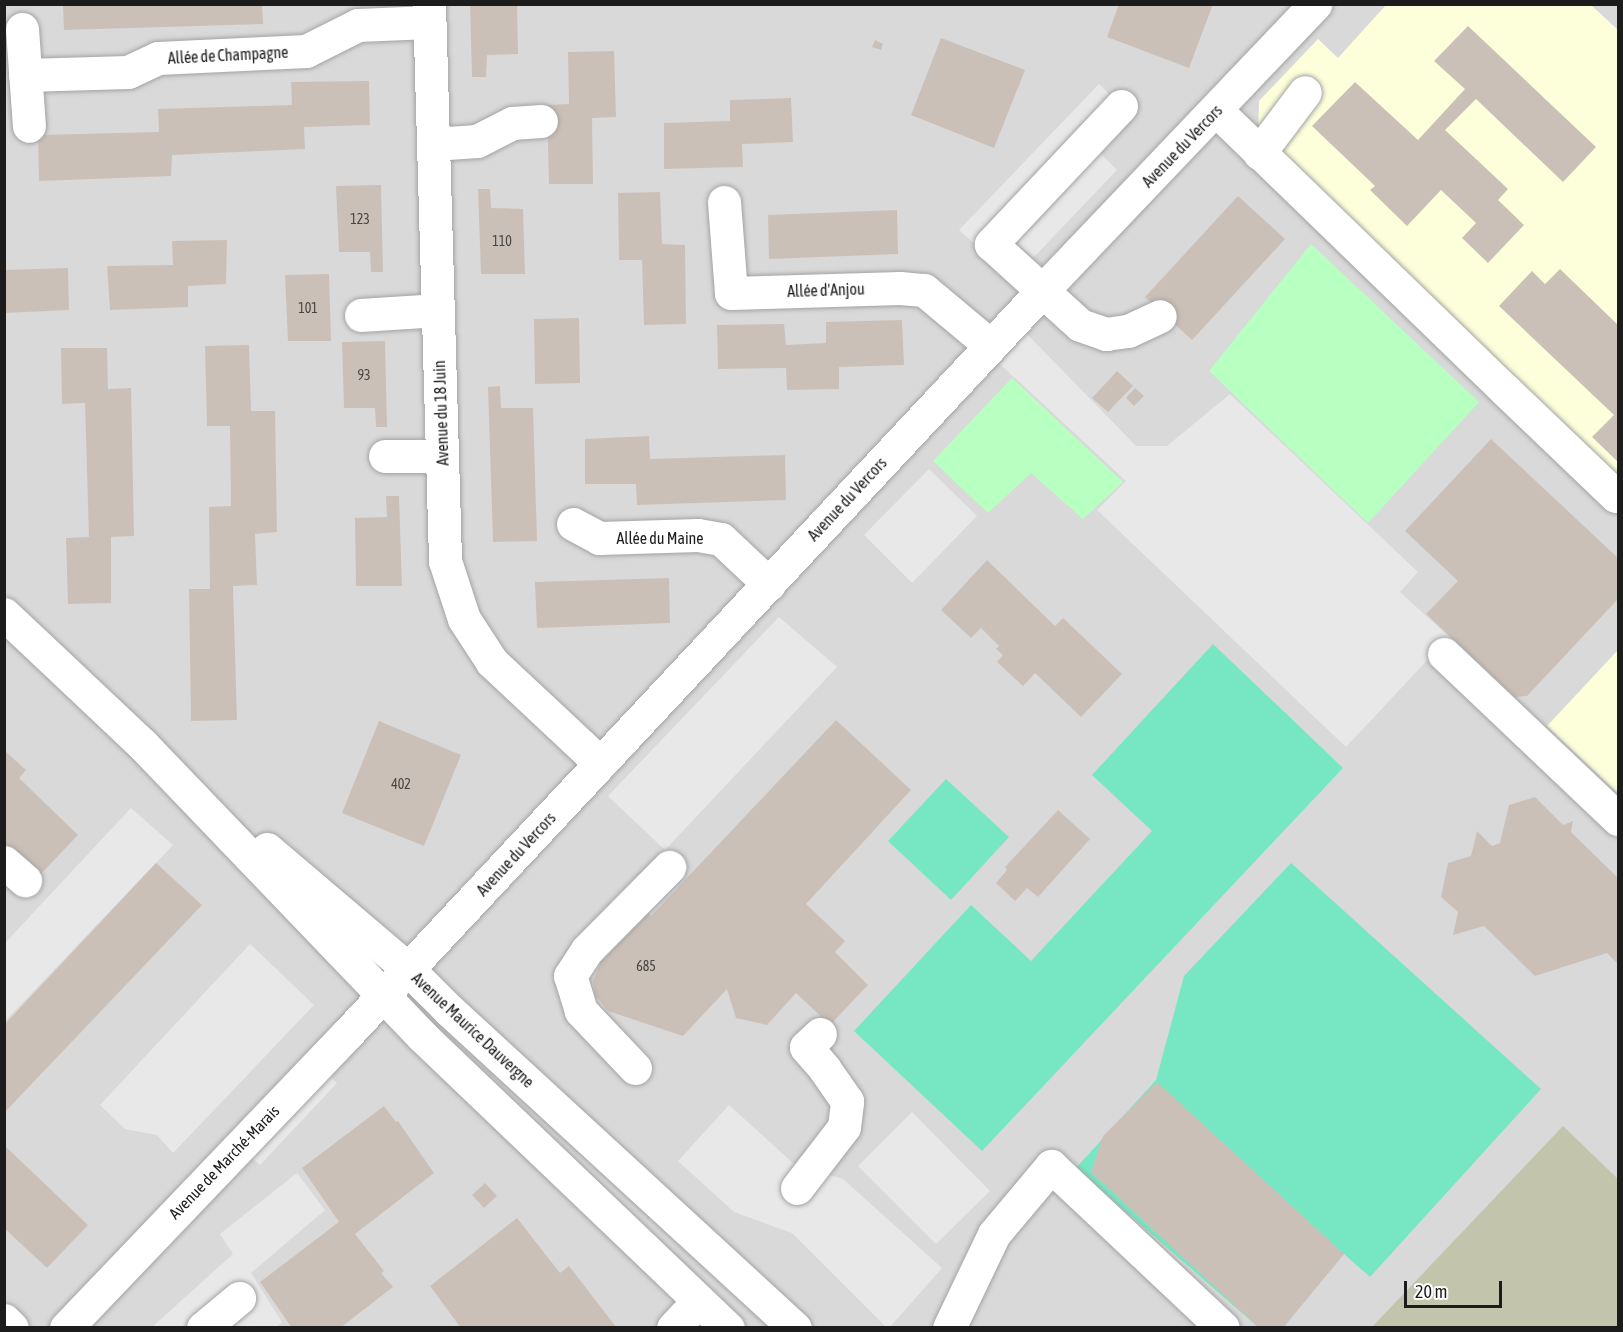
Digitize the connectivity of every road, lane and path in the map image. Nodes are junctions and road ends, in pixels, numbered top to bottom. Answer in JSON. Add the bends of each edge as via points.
{"nodes":[{"id":1,"x":1314,"y":5,"type":"edge"},
{"id":2,"x":429,"y":13,"type":"edge"},
{"id":3,"x":22,"y":29,"type":"dead end"},
{"id":4,"x":25,"y":75,"type":"junction"},
{"id":5,"x":1305,"y":92,"type":"dead end"},
{"id":6,"x":1121,"y":106,"type":"dead end"},
{"id":7,"x":1216,"y":110,"type":"junction"},
{"id":8,"x":541,"y":121,"type":"dead end"},
{"id":9,"x":29,"y":126,"type":"dead end"},
{"id":10,"x":433,"y":144,"type":"junction"},
{"id":11,"x":1259,"y":153,"type":"junction"},
{"id":12,"x":723,"y":202,"type":"dead end"},
{"id":13,"x":1041,"y":292,"type":"junction"},
{"id":14,"x":438,"y":310,"type":"junction"},
{"id":15,"x":361,"y":315,"type":"dead end"},
{"id":16,"x":1160,"y":316,"type":"dead end"},
{"id":17,"x":991,"y":346,"type":"junction"},
{"id":18,"x":385,"y":456,"type":"dead end"},
{"id":19,"x":442,"y":456,"type":"junction"},
{"id":20,"x":1618,"y":496,"type":"edge"},
{"id":21,"x":573,"y":524,"type":"dead end"},
{"id":22,"x":769,"y":584,"type":"junction"},
{"id":23,"x":4,"y":614,"type":"edge"},
{"id":24,"x":1444,"y":654,"type":"dead end"},
{"id":25,"x":142,"y":744,"type":"junction"},
{"id":26,"x":600,"y":763,"type":"junction"},
{"id":27,"x":1618,"y":819,"type":"edge"},
{"id":28,"x":669,"y":867,"type":"dead end"},
{"id":29,"x":408,"y":969,"type":"junction"},
{"id":30,"x":383,"y":996,"type":"junction"},
{"id":31,"x":820,"y":1034,"type":"dead end"},
{"id":32,"x":635,"y":1068,"type":"dead end"},
{"id":33,"x":797,"y":1188,"type":"dead end"},
{"id":34,"x":239,"y":1298,"type":"dead end"},
{"id":35,"x":698,"y":1301,"type":"junction"},
{"id":36,"x":4,"y":1320,"type":"edge"},
{"id":37,"x":12,"y":1328,"type":"edge"},
{"id":38,"x":66,"y":1328,"type":"edge"},
{"id":39,"x":203,"y":1328,"type":"edge"},
{"id":40,"x":674,"y":1328,"type":"edge"},
{"id":41,"x":728,"y":1328,"type":"edge"},
{"id":42,"x":795,"y":1328,"type":"edge"},
{"id":43,"x":950,"y":1328,"type":"edge"},
{"id":44,"x":1223,"y":1328,"type":"edge"}],
"edges":[{"from":1,"to":7,"type":"street","name":"Avenue du Vercors"},
{"from":2,"to":4,"type":"street","name":"Allée de Champagne","via":[[358,25],[306,51],[158,58],[128,72]]},
{"from":2,"to":10,"type":"street","name":"Avenue du 18 Juin"},
{"from":3,"to":4,"type":"street"},
{"from":4,"to":9,"type":"street"},
{"from":5,"to":11,"type":"street"},
{"from":6,"to":13,"type":"street","via":[[991,244]]},
{"from":7,"to":11,"type":"street"},
{"from":7,"to":13,"type":"street","name":"Avenue du Vercors"},
{"from":8,"to":10,"type":"street","via":[[512,123],[477,141]]},
{"from":10,"to":14,"type":"street","name":"Avenue du 18 Juin"},
{"from":11,"to":20,"type":"street"},
{"from":12,"to":17,"type":"street","name":"Allée d'Anjou","via":[[731,293],[900,288],[924,291]]},
{"from":13,"to":16,"type":"street","via":[[1080,325],[1106,334],[1128,331]]},
{"from":13,"to":17,"type":"street","name":"Avenue du Vercors"},
{"from":14,"to":15,"type":"street"},
{"from":14,"to":19,"type":"street","name":"Avenue du 18 Juin"},
{"from":17,"to":22,"type":"street","name":"Avenue du Vercors"},
{"from":18,"to":19,"type":"street"},
{"from":19,"to":26,"type":"street","name":"Avenue du 18 Juin","via":[[445,561],[464,619],[492,662]]},
{"from":21,"to":22,"type":"street","name":"Allée du Maine","via":[[599,538],[698,535],[721,539]]},
{"from":22,"to":26,"type":"street","name":"Avenue du Vercors"},
{"from":23,"to":25,"type":"street","name":"Avenue Maurice Dauvergne"},
{"from":24,"to":27,"type":"street"},
{"from":25,"to":29,"type":"street","name":"Avenue Maurice Dauvergne"},
{"from":25,"to":30,"type":"street","name":"Avenue Maurice Dauvergne"},
{"from":26,"to":29,"type":"street","name":"Avenue du Vercors"},
{"from":28,"to":32,"type":"street","via":[[587,950],[570,976],[581,1011]]},
{"from":29,"to":30,"type":"street","name":"Avenue du Vercors"},
{"from":29,"to":42,"type":"street","name":"Avenue Maurice Dauvergne"},
{"from":30,"to":35,"type":"street","name":"Avenue Maurice Dauvergne"},
{"from":30,"to":38,"type":"street","name":"Avenue de Marché-Marais"},
{"from":31,"to":33,"type":"street","via":[[806,1047],[847,1101],[844,1128]]},
{"from":34,"to":39,"type":"street"},
{"from":35,"to":40,"type":"street"},
{"from":35,"to":41,"type":"street","name":"Avenue Maurice Dauvergne"},
{"from":36,"to":37,"type":"street"},
{"from":43,"to":44,"type":"street","via":[[994,1234],[1051,1166]]}]}
